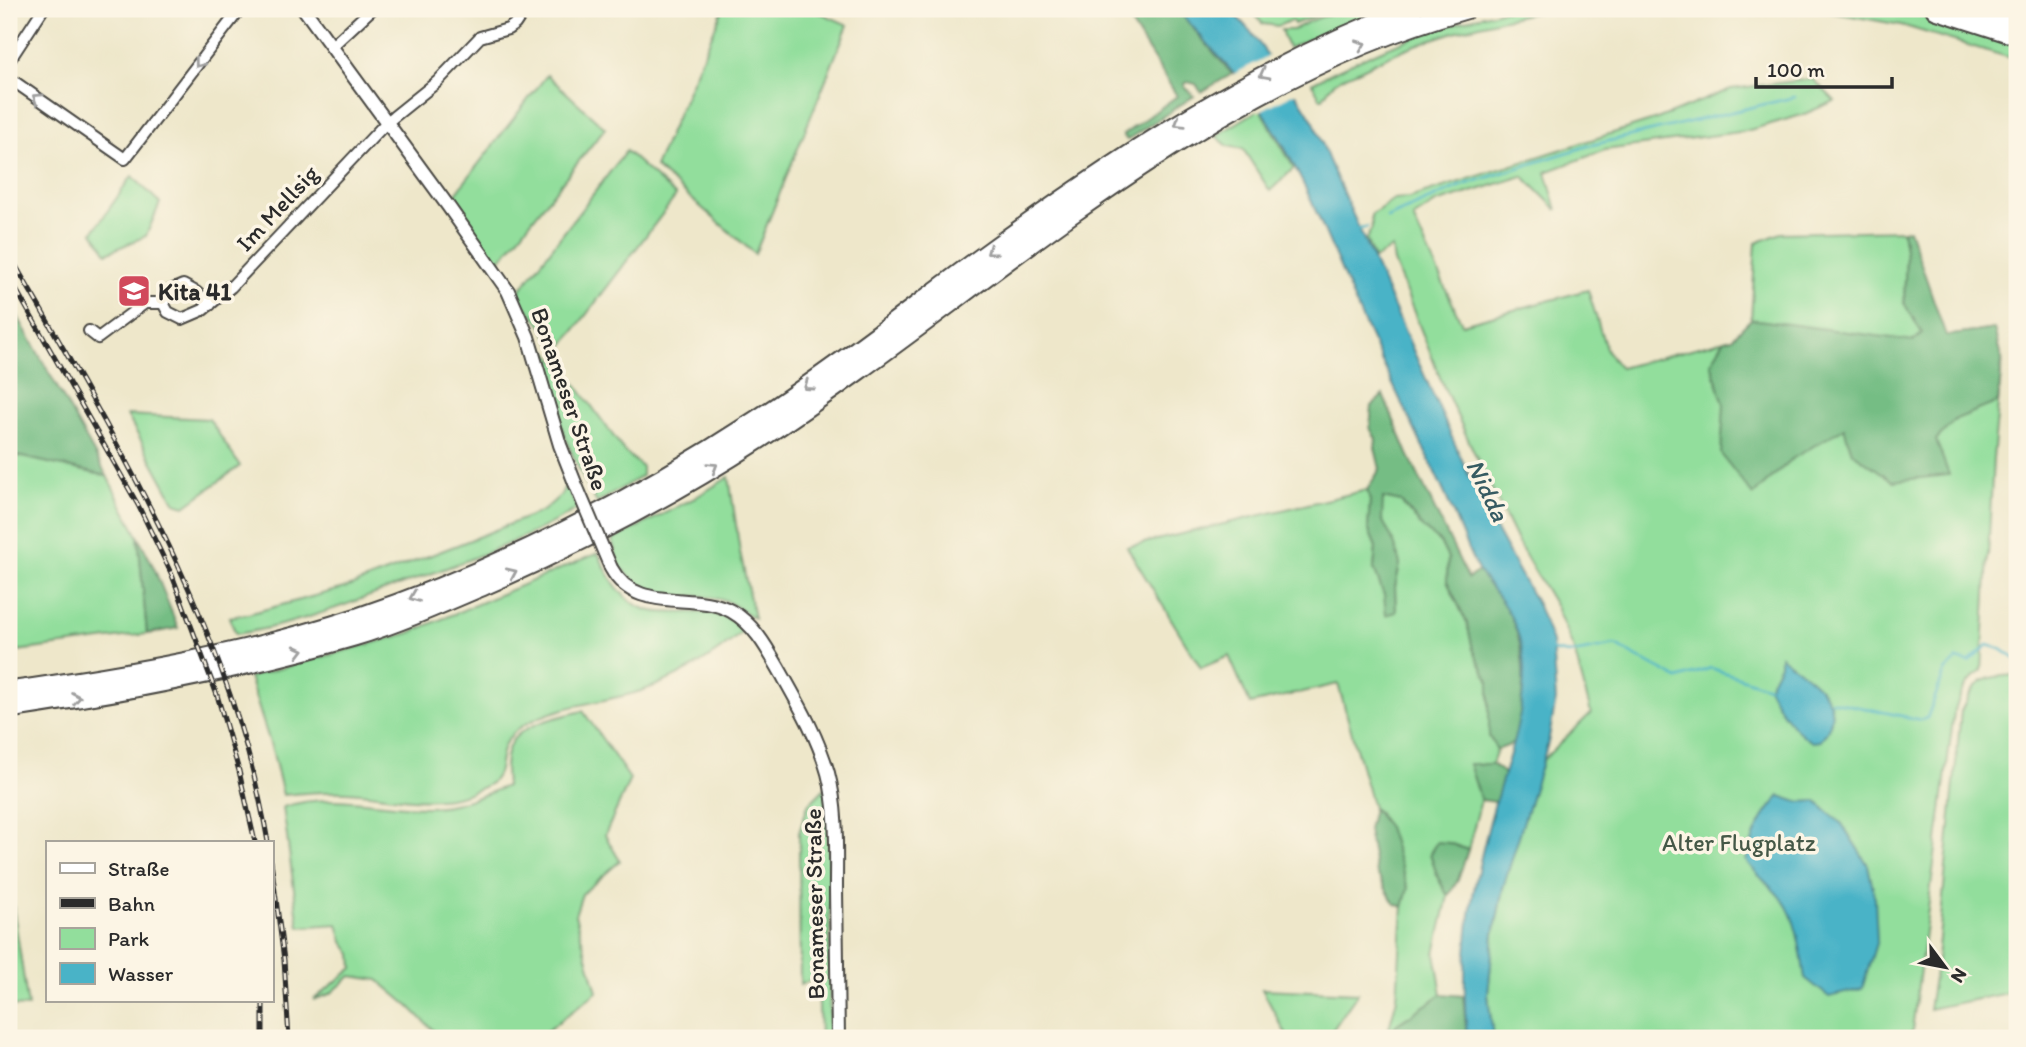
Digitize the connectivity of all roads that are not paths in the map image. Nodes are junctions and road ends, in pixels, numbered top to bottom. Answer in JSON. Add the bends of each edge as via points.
{"nodes":[{"id":1,"x":43,"y":9,"type":"edge"},
{"id":2,"x":240,"y":9,"type":"edge"},
{"id":3,"x":304,"y":9,"type":"edge"},
{"id":4,"x":372,"y":9,"type":"edge"},
{"id":5,"x":525,"y":9,"type":"edge"},
{"id":6,"x":1412,"y":9,"type":"edge"},
{"id":7,"x":1465,"y":9,"type":"edge"},
{"id":8,"x":1936,"y":9,"type":"edge"},
{"id":9,"x":1990,"y":9,"type":"edge"},
{"id":10,"x":2017,"y":18,"type":"edge"},
{"id":11,"x":2017,"y":35,"type":"edge"},
{"id":12,"x":331,"y":47,"type":"junction"},
{"id":13,"x":9,"y":61,"type":"edge"},
{"id":14,"x":1295,"y":67,"type":"junction"},
{"id":15,"x":9,"y":78,"type":"edge"},
{"id":16,"x":1242,"y":95,"type":"junction"},
{"id":17,"x":386,"y":122,"type":"junction"},
{"id":18,"x":163,"y":303,"type":"junction"},
{"id":19,"x":210,"y":305,"type":"junction"},
{"id":20,"x":89,"y":331,"type":"dead end"},
{"id":21,"x":9,"y":692,"type":"edge"},
{"id":22,"x":9,"y":708,"type":"edge"},
{"id":23,"x":838,"y":1038,"type":"edge"}],
"edges":[{"from":1,"to":13,"type":"street"},
{"from":2,"to":15,"type":"street","one_way":true,"via":[[125,159]]},
{"from":3,"to":12,"type":"street","name":"Bonameser Straße"},
{"from":4,"to":12,"type":"street"},
{"from":5,"to":17,"type":"street","name":"Im Mellsig","via":[[508,29],[480,37],[437,82]]},
{"from":6,"to":14,"type":"highway","via":[[1346,34]]},
{"from":14,"to":7,"type":"highway","one_way":true},
{"from":8,"to":11,"type":"highway"},
{"from":9,"to":10,"type":"highway"},
{"from":12,"to":17,"type":"street","name":"Bonameser Straße"},
{"from":14,"to":16,"type":"highway"},
{"from":16,"to":21,"type":"highway","one_way":true,"via":[[1142,146],[764,416],[583,522],[461,578],[352,620],[166,666]]},
{"from":22,"to":16,"type":"highway","one_way":true,"via":[[187,678],[358,635],[469,592],[590,537],[761,437]]},
{"from":17,"to":19,"type":"street","name":"Im Mellsig"},
{"from":17,"to":23,"type":"street","name":"Bonameser Straße","bridge":true,"via":[[512,299],[560,445],[611,568],[623,582],[648,597],[709,603],[742,618],[757,634],[804,712],[823,758],[834,807]]},
{"from":18,"to":19,"type":"street","name":"Im Mellsig","via":[[168,312],[182,318]]},
{"from":18,"to":19,"type":"street","via":[[171,290],[183,285]]},
{"from":18,"to":20,"type":"street","via":[[145,303],[98,338]]}]}
